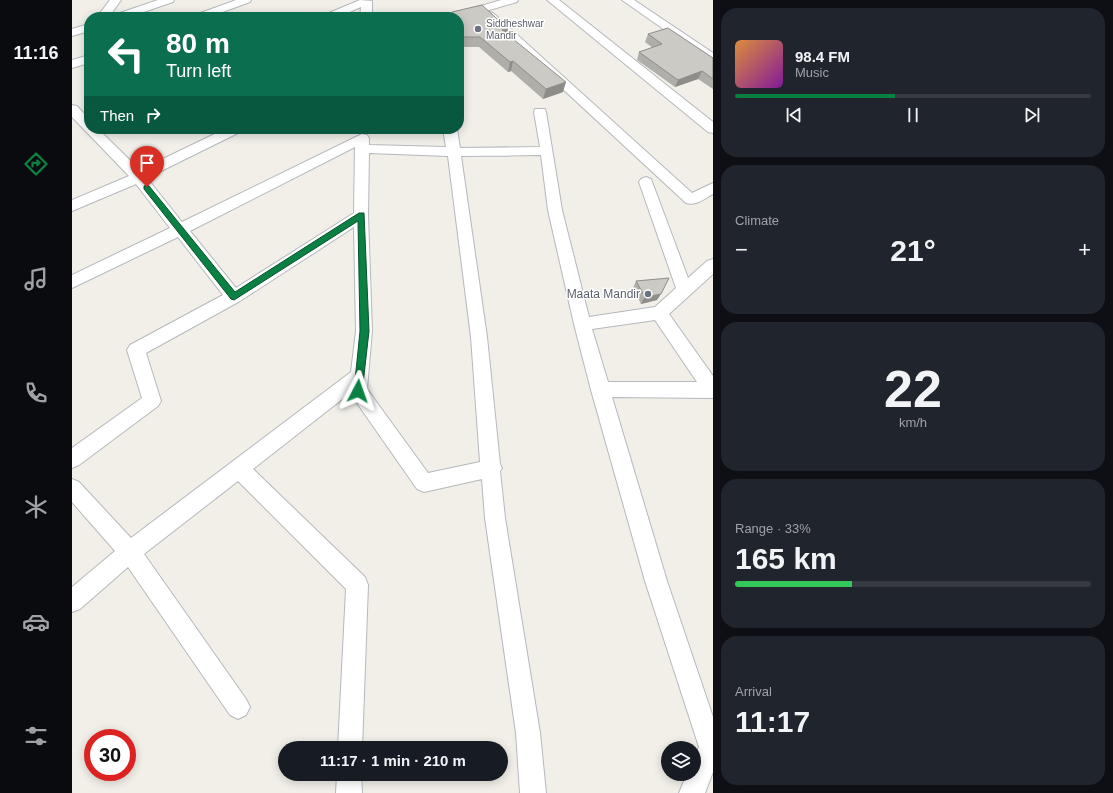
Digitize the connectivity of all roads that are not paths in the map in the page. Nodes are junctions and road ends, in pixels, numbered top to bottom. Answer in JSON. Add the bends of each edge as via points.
{"nodes":[{"id":1,"x":116,"y":0,"type":"edge"},
{"id":2,"x":169,"y":0,"type":"edge"},
{"id":3,"x":205,"y":0,"type":"edge"},
{"id":4,"x":246,"y":0,"type":"edge"},
{"id":5,"x":513,"y":0,"type":"edge"},
{"id":6,"x":552,"y":0,"type":"edge"},
{"id":7,"x":627,"y":0,"type":"edge"},
{"id":8,"x":369,"y":1,"type":"edge"},
{"id":9,"x":483,"y":9,"type":"junction"},
{"id":10,"x":107,"y":12,"type":"edge"},
{"id":11,"x":133,"y":12,"type":"edge"},
{"id":12,"x":220,"y":12,"type":"edge"},
{"id":13,"x":225,"y":12,"type":"edge"},
{"id":14,"x":341,"y":12,"type":"edge"},
{"id":15,"x":367,"y":12,"type":"edge"},
{"id":16,"x":464,"y":14,"type":"edge"},
{"id":17,"x":84,"y":29,"type":"edge"},
{"id":18,"x":72,"y":33,"type":"edge"},
{"id":19,"x":713,"y":58,"type":"edge"},
{"id":20,"x":84,"y":60,"type":"edge"},
{"id":21,"x":72,"y":64,"type":"edge"},
{"id":22,"x":540,"y":112,"type":"dead end"},
{"id":23,"x":713,"y":129,"type":"edge"},
{"id":24,"x":96,"y":134,"type":"edge"},
{"id":25,"x":225,"y":134,"type":"edge"},
{"id":26,"x":451,"y":134,"type":"edge"},
{"id":27,"x":362,"y":139,"type":"edge"},
{"id":28,"x":547,"y":151,"type":"junction"},
{"id":29,"x":454,"y":152,"type":"junction"},
{"id":30,"x":138,"y":177,"type":"junction"},
{"id":31,"x":646,"y":182,"type":"dead end"},
{"id":32,"x":713,"y":188,"type":"edge"},
{"id":33,"x":72,"y":206,"type":"edge"},
{"id":34,"x":362,"y":215,"type":"junction"},
{"id":35,"x":181,"y":229,"type":"junction"},
{"id":36,"x":713,"y":266,"type":"edge"},
{"id":37,"x":72,"y":282,"type":"edge"},
{"id":38,"x":685,"y":290,"type":"junction"},
{"id":39,"x":234,"y":297,"type":"junction"},
{"id":40,"x":659,"y":313,"type":"junction"},
{"id":41,"x":582,"y":324,"type":"junction"},
{"id":42,"x":359,"y":376,"type":"junction"},
{"id":43,"x":600,"y":390,"type":"junction"},
{"id":44,"x":713,"y":390,"type":"edge"},
{"id":45,"x":72,"y":459,"type":"edge"},
{"id":46,"x":238,"y":468,"type":"junction"},
{"id":47,"x":492,"y":468,"type":"junction"},
{"id":48,"x":72,"y":488,"type":"edge"},
{"id":49,"x":130,"y":552,"type":"junction"},
{"id":50,"x":72,"y":601,"type":"edge"},
{"id":51,"x":238,"y":707,"type":"dead end"},
{"id":52,"x":350,"y":741,"type":"edge"},
{"id":53,"x":349,"y":781,"type":"edge"},
{"id":54,"x":349,"y":793,"type":"edge"},
{"id":55,"x":533,"y":793,"type":"edge"},
{"id":56,"x":692,"y":793,"type":"edge"}],
"edges":[{"from":1,"to":10,"type":"street"},
{"from":2,"to":11,"type":"street"},
{"from":3,"to":12,"type":"street"},
{"from":4,"to":13,"type":"street"},
{"from":5,"to":9,"type":"street"},
{"from":6,"to":23,"type":"street"},
{"from":7,"to":19,"type":"street"},
{"from":8,"to":14,"type":"street"},
{"from":8,"to":15,"type":"street"},
{"from":9,"to":16,"type":"street"},
{"from":9,"to":32,"type":"street","via":[[691,200]]},
{"from":17,"to":18,"type":"street"},
{"from":20,"to":21,"type":"street"},
{"from":22,"to":28,"type":"street"},
{"from":24,"to":30,"type":"street"},
{"from":25,"to":30,"type":"street"},
{"from":26,"to":29,"type":"street"},
{"from":27,"to":29,"type":"street"},
{"from":27,"to":34,"type":"street"},
{"from":27,"to":35,"type":"street"},
{"from":28,"to":29,"type":"street"},
{"from":28,"to":41,"type":"street","via":[[555,210]]},
{"from":29,"to":47,"type":"street","via":[[479,337]]},
{"from":30,"to":33,"type":"street"},
{"from":30,"to":35,"type":"street"},
{"from":31,"to":38,"type":"street"},
{"from":34,"to":39,"type":"street"},
{"from":34,"to":42,"type":"street","via":[[364,331]]},
{"from":35,"to":37,"type":"street"},
{"from":35,"to":39,"type":"street"},
{"from":36,"to":38,"type":"street"},
{"from":38,"to":40,"type":"street"},
{"from":39,"to":45,"type":"street","via":[[136,350],[152,401]]},
{"from":40,"to":41,"type":"street"},
{"from":40,"to":44,"type":"street"},
{"from":41,"to":43,"type":"street"},
{"from":42,"to":46,"type":"street"},
{"from":42,"to":47,"type":"street","via":[[358,391],[424,483]]},
{"from":43,"to":44,"type":"street"},
{"from":43,"to":56,"type":"street","via":[[656,581],[711,747]]},
{"from":46,"to":49,"type":"street"},
{"from":46,"to":52,"type":"street","via":[[357,585]]},
{"from":47,"to":55,"type":"street","via":[[495,518],[528,733]]},
{"from":48,"to":49,"type":"street"},
{"from":49,"to":50,"type":"street"},
{"from":49,"to":51,"type":"street"},
{"from":53,"to":54,"type":"street"}]}
